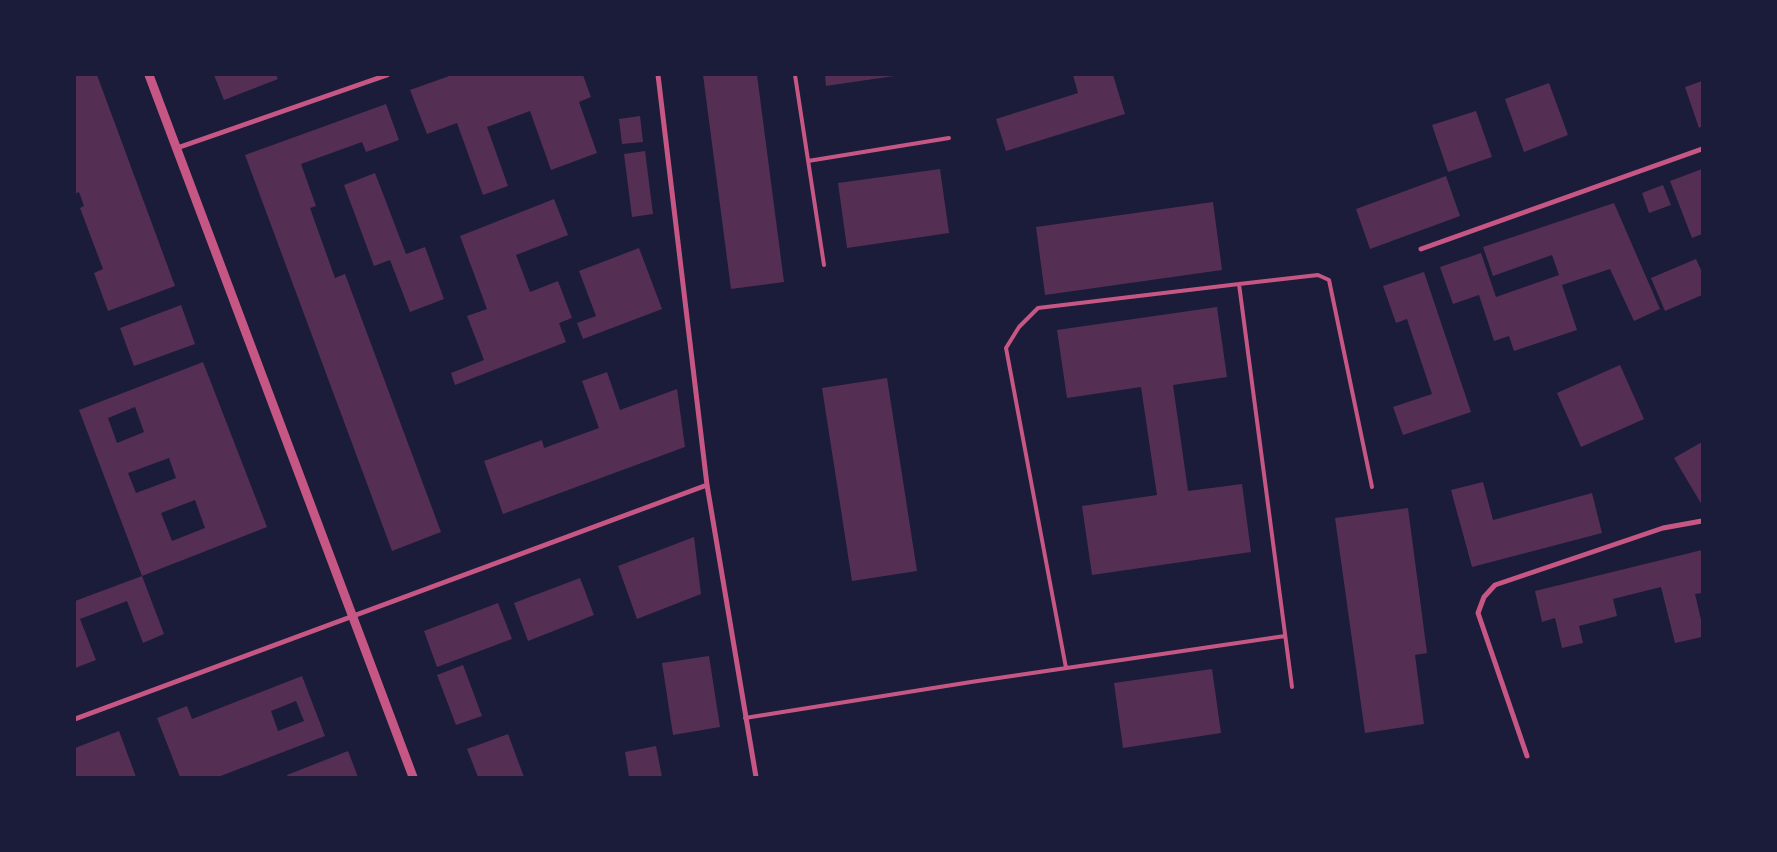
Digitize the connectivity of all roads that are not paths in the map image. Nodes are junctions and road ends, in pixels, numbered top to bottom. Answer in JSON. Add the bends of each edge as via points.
{"nodes":[{"id":1,"x":149,"y":75,"type":"edge"},
{"id":2,"x":387,"y":75,"type":"edge"},
{"id":3,"x":658,"y":75,"type":"edge"},
{"id":4,"x":794,"y":75,"type":"edge"},
{"id":5,"x":949,"y":138,"type":"dead end"},
{"id":6,"x":177,"y":148,"type":"junction"},
{"id":7,"x":1702,"y":149,"type":"edge"},
{"id":8,"x":808,"y":161,"type":"junction"},
{"id":9,"x":1421,"y":249,"type":"dead end"},
{"id":10,"x":824,"y":266,"type":"dead end"},
{"id":11,"x":1239,"y":284,"type":"junction"},
{"id":12,"x":707,"y":485,"type":"junction"},
{"id":13,"x":1372,"y":488,"type":"dead end"},
{"id":14,"x":1702,"y":521,"type":"edge"},
{"id":15,"x":353,"y":616,"type":"junction"},
{"id":16,"x":1286,"y":636,"type":"junction"},
{"id":17,"x":1066,"y":668,"type":"junction"},
{"id":18,"x":1292,"y":687,"type":"dead end"},
{"id":19,"x":745,"y":718,"type":"junction"},
{"id":20,"x":75,"y":719,"type":"edge"},
{"id":21,"x":1527,"y":756,"type":"dead end"},
{"id":22,"x":413,"y":777,"type":"edge"},
{"id":23,"x":756,"y":777,"type":"edge"}],
"edges":[{"from":1,"to":6,"type":"street"},
{"from":2,"to":6,"type":"street"},
{"from":3,"to":12,"type":"street"},
{"from":4,"to":8,"type":"lane"},
{"from":5,"to":8,"type":"lane"},
{"from":6,"to":15,"type":"street"},
{"from":7,"to":9,"type":"street"},
{"from":8,"to":10,"type":"lane"},
{"from":11,"to":13,"type":"lane","via":[[1318,275],[1329,280]]},
{"from":11,"to":16,"type":"lane"},
{"from":11,"to":17,"type":"lane","via":[[1038,308],[1019,327],[1006,348]]},
{"from":12,"to":15,"type":"street"},
{"from":12,"to":19,"type":"street"},
{"from":14,"to":21,"type":"street","via":[[1663,528],[1495,585],[1484,597],[1478,613]]},
{"from":15,"to":20,"type":"street"},
{"from":15,"to":22,"type":"street"},
{"from":16,"to":17,"type":"lane"},
{"from":16,"to":18,"type":"lane"},
{"from":17,"to":19,"type":"lane"},
{"from":19,"to":23,"type":"street"}]}
